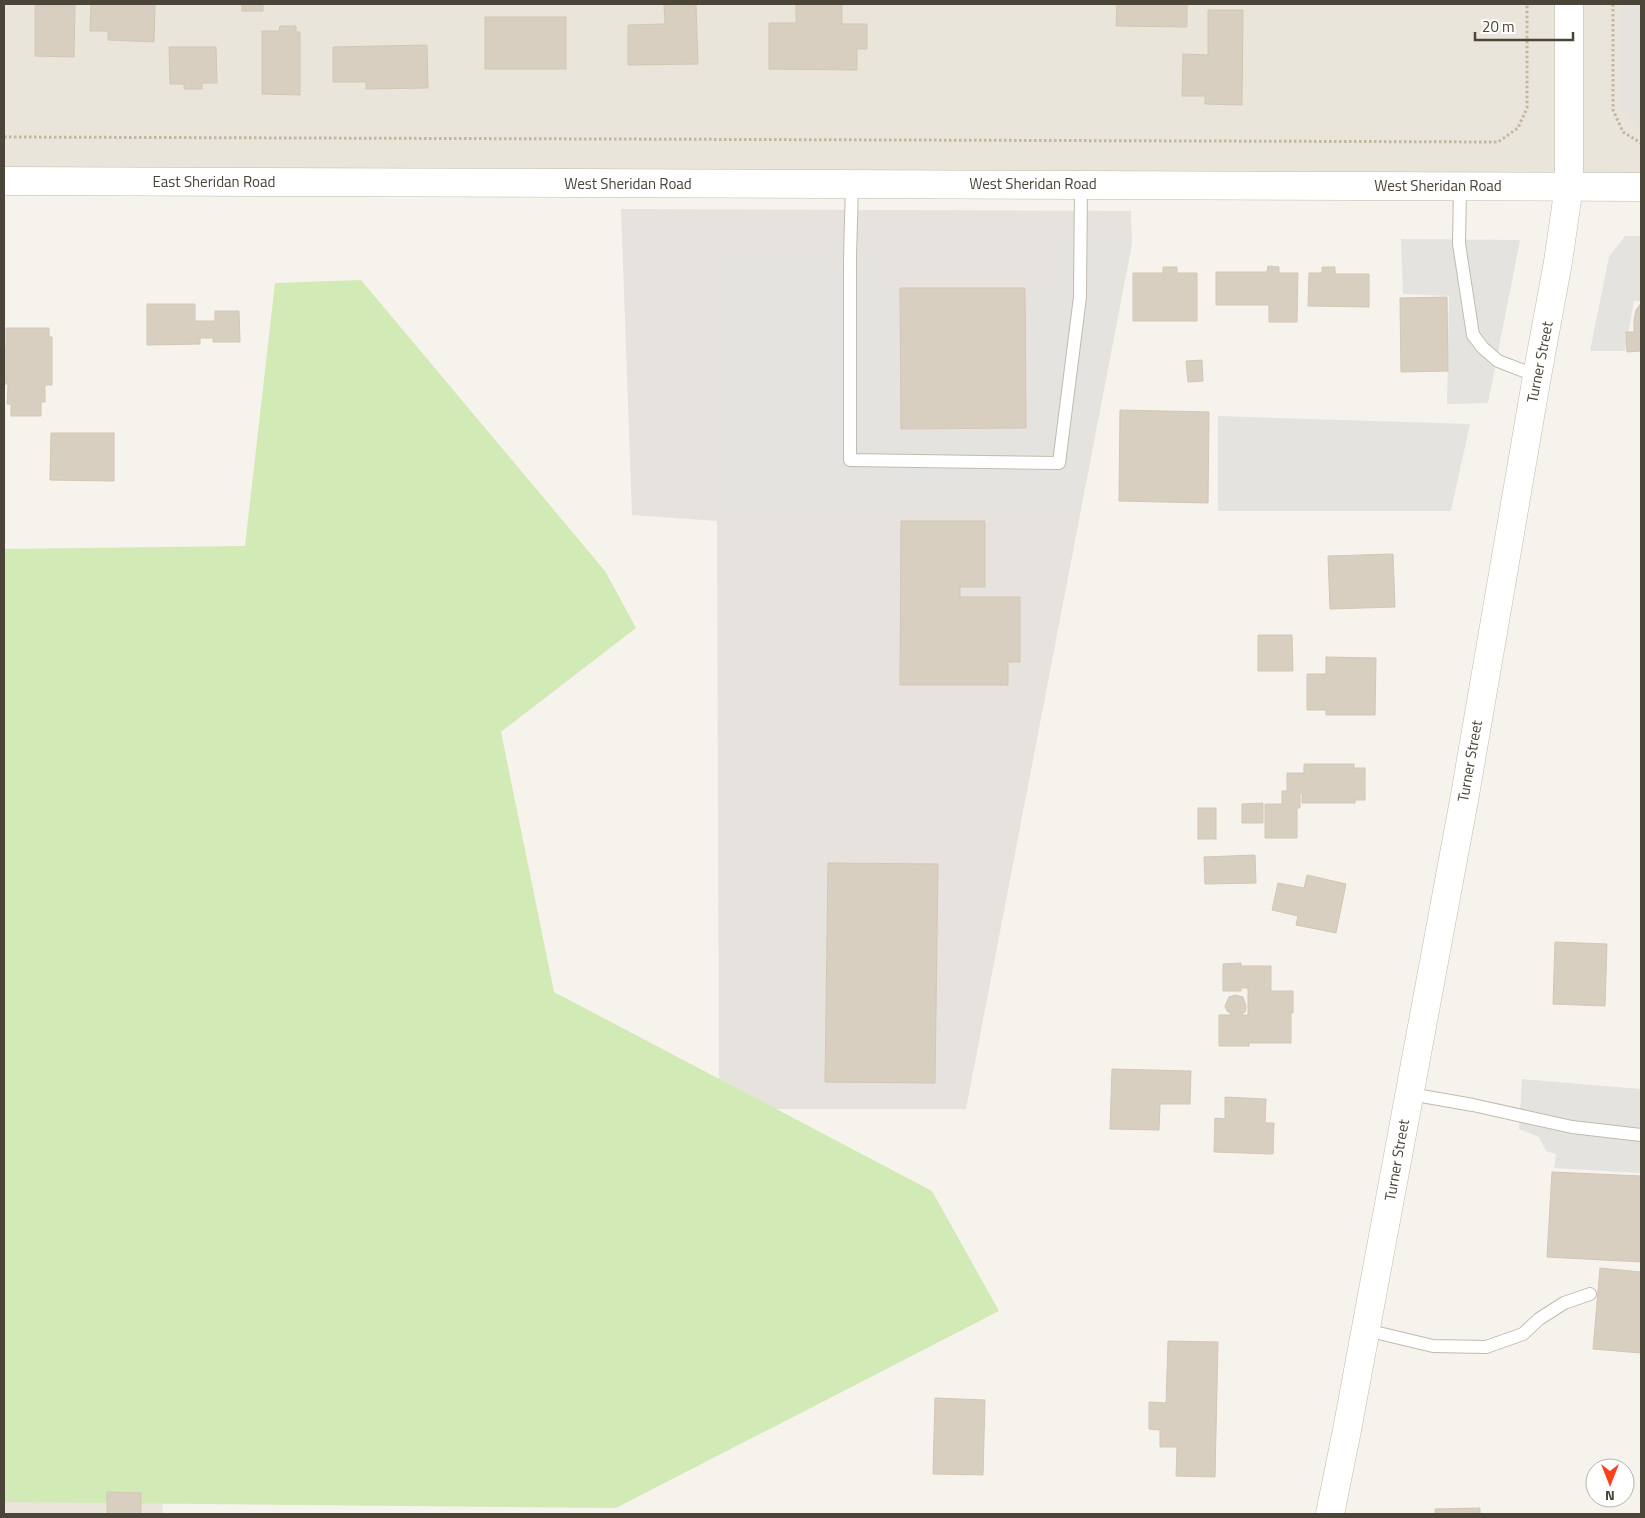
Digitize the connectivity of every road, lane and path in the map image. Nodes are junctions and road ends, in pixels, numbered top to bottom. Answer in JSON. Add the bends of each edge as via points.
{"nodes":[{"id":1,"x":1527,"y":4,"type":"edge"},
{"id":2,"x":1569,"y":4,"type":"edge"},
{"id":3,"x":1613,"y":4,"type":"edge"},
{"id":4,"x":4,"y":137,"type":"edge"},
{"id":5,"x":1641,"y":143,"type":"edge"},
{"id":6,"x":4,"y":181,"type":"edge"},
{"id":7,"x":424,"y":184,"type":"joint"},
{"id":8,"x":852,"y":184,"type":"junction"},
{"id":9,"x":1080,"y":184,"type":"junction"},
{"id":10,"x":1460,"y":186,"type":"junction"},
{"id":11,"x":1569,"y":186,"type":"junction"},
{"id":12,"x":1641,"y":187,"type":"edge"},
{"id":13,"x":1537,"y":376,"type":"junction"},
{"id":14,"x":1410,"y":1094,"type":"junction"},
{"id":15,"x":1641,"y":1134,"type":"edge"},
{"id":16,"x":1590,"y":1294,"type":"dead end"},
{"id":17,"x":1366,"y":1330,"type":"junction"},
{"id":18,"x":1330,"y":1514,"type":"edge"}],
"edges":[{"from":1,"to":4,"type":"path","via":[[1527,108],[1518,128],[1498,142]]},
{"from":2,"to":11,"type":"street","name":"Turner Street"},
{"from":3,"to":5,"type":"path","via":[[1613,110],[1623,132]]},
{"from":6,"to":7,"type":"street","name":"East Sheridan Road"},
{"from":7,"to":8,"type":"street","name":"West Sheridan Road"},
{"from":8,"to":9,"type":"street","name":"West Sheridan Road"},
{"from":8,"to":9,"type":"lane","via":[[850,460],[1059,464],[1080,297]]},
{"from":9,"to":10,"type":"street","name":"West Sheridan Road"},
{"from":10,"to":11,"type":"street","name":"West Sheridan Road"},
{"from":10,"to":13,"type":"lane","via":[[1459,244],[1473,335],[1498,361]]},
{"from":11,"to":12,"type":"street","name":"West Sheridan Road"},
{"from":11,"to":13,"type":"street","name":"Turner Street"},
{"from":13,"to":14,"type":"street","name":"Turner Street"},
{"from":14,"to":15,"type":"lane","via":[[1572,1127]]},
{"from":14,"to":17,"type":"street","name":"Turner Street"},
{"from":16,"to":17,"type":"lane","via":[[1564,1303],[1539,1318],[1524,1334],[1486,1347],[1433,1346]]},
{"from":17,"to":18,"type":"street","name":"Turner Street"}]}
